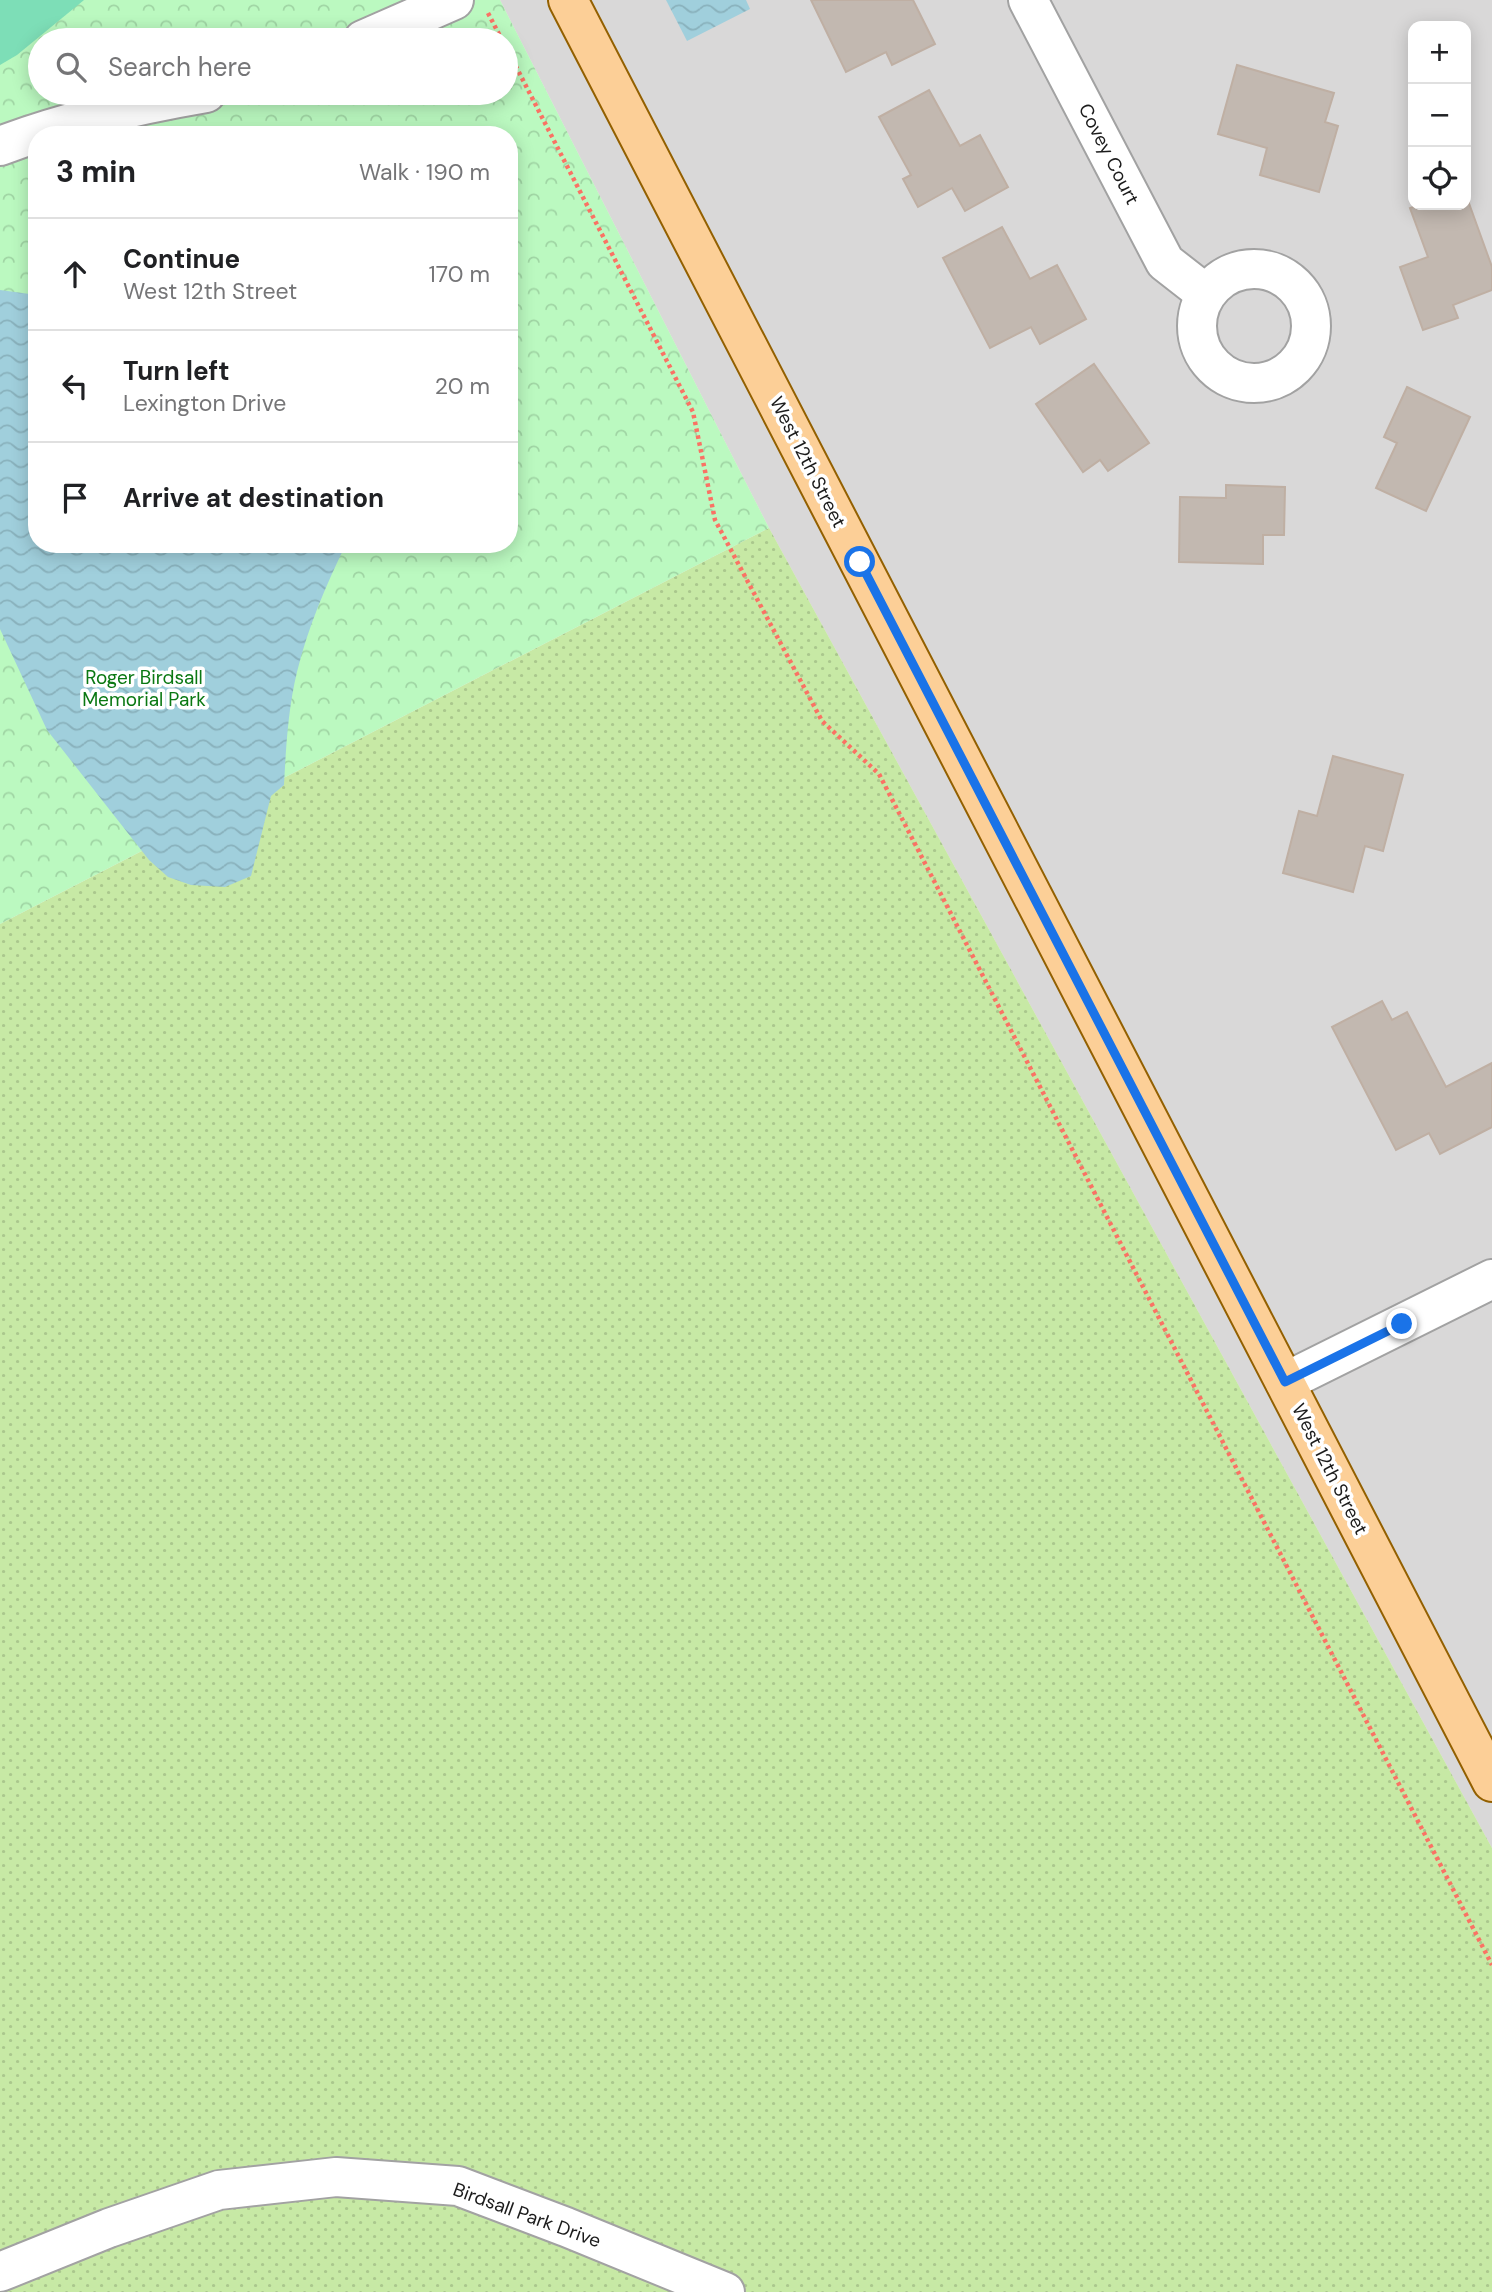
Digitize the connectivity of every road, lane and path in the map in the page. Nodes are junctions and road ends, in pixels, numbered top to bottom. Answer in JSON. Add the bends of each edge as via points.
{"nodes":[{"id":1,"x":568,"y":0,"type":"edge"},
{"id":2,"x":1028,"y":0,"type":"edge"},
{"id":3,"x":470,"y":5,"type":"edge"},
{"id":4,"x":400,"y":28,"type":"edge"},
{"id":5,"x":491,"y":28,"type":"edge"},
{"id":6,"x":518,"y":70,"type":"edge"},
{"id":7,"x":135,"y":105,"type":"edge"},
{"id":8,"x":61,"y":126,"type":"edge"},
{"id":9,"x":28,"y":136,"type":"edge"},
{"id":10,"x":0,"y":146,"type":"edge"},
{"id":11,"x":1206,"y":294,"type":"dead end"},
{"id":12,"x":1492,"y":1279,"type":"edge"},
{"id":13,"x":1285,"y":1382,"type":"junction"},
{"id":14,"x":1492,"y":1782,"type":"edge"},
{"id":15,"x":1492,"y":1965,"type":"edge"},
{"id":16,"x":0,"y":2272,"type":"edge"},
{"id":17,"x":725,"y":2292,"type":"edge"}],
"edges":[{"from":1,"to":13,"type":"main road","name":"West 12th Street"},
{"from":2,"to":11,"type":"street","name":"Covey Court","via":[[1165,262]]},
{"from":3,"to":4,"type":"street"},
{"from":3,"to":5,"type":"path"},
{"from":6,"to":15,"type":"path","via":[[693,412],[715,520],[822,721],[879,774]]},
{"from":7,"to":8,"type":"street"},
{"from":9,"to":10,"type":"street"},
{"from":12,"to":13,"type":"street"},
{"from":13,"to":14,"type":"main road","name":"West 12th Street"},
{"from":16,"to":17,"type":"street","name":"Birdsall Park Drive","via":[[219,2190],[336,2177],[458,2186]]}]}
